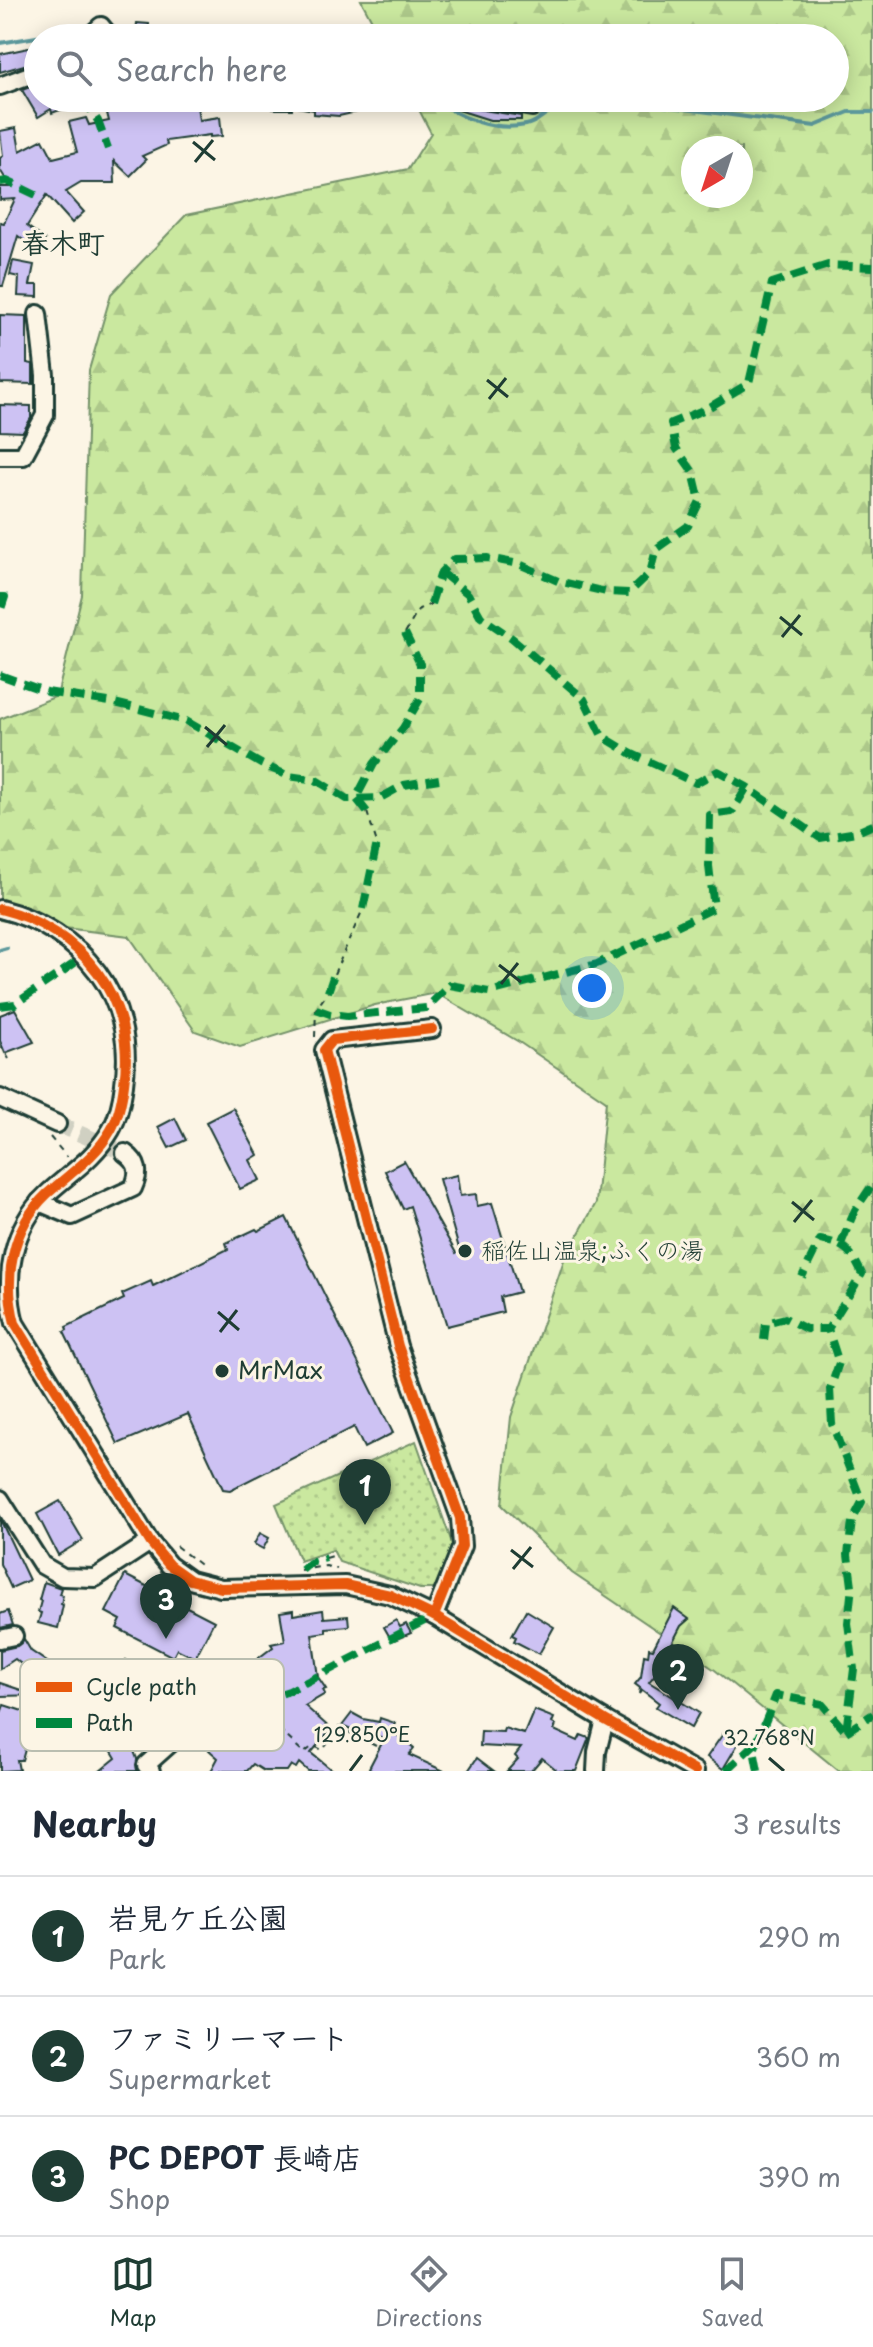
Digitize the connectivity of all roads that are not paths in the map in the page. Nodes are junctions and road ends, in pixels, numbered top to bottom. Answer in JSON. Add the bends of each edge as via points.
{"nodes":[{"id":1,"x":24,"y":77,"type":"edge"},
{"id":2,"x":0,"y":86,"type":"edge"},
{"id":3,"x":38,"y":314,"type":"dead end"},
{"id":4,"x":0,"y":456,"type":"edge"},
{"id":5,"x":0,"y":909,"type":"edge"},
{"id":6,"x":432,"y":1029,"type":"dead end"},
{"id":7,"x":0,"y":1098,"type":"edge"},
{"id":8,"x":50,"y":1120,"type":"tunnel mouth"},
{"id":9,"x":125,"y":1153,"type":"dead end"},
{"id":10,"x":39,"y":1202,"type":"junction"},
{"id":11,"x":0,"y":1499,"type":"edge"},
{"id":12,"x":150,"y":1542,"type":"junction"},
{"id":13,"x":434,"y":1616,"type":"junction"},
{"id":14,"x":605,"y":1720,"type":"junction"},
{"id":15,"x":162,"y":1751,"type":"edge"},
{"id":16,"x":151,"y":1771,"type":"edge"},
{"id":17,"x":596,"y":1771,"type":"edge"},
{"id":18,"x":695,"y":1771,"type":"edge"}],
"edges":[{"from":1,"to":2,"type":"street"},
{"from":3,"to":4,"type":"street","via":[[45,415],[23,456]]},
{"from":5,"to":10,"type":"street","via":[[49,927],[85,956],[109,991],[127,1052],[117,1117],[103,1143]]},
{"from":6,"to":13,"type":"street","via":[[332,1040],[324,1050],[398,1346],[460,1518],[462,1546]]},
{"from":7,"to":8,"type":"street"},
{"from":9,"to":10,"type":"street","via":[[138,1170],[133,1188],[72,1216]]},
{"from":10,"to":12,"type":"street","via":[[12,1259],[8,1285],[15,1323]]},
{"from":11,"to":12,"type":"street","via":[[42,1565],[63,1577],[95,1578]]},
{"from":12,"to":13,"type":"street","via":[[190,1580],[235,1589],[345,1585],[390,1595]]},
{"from":13,"to":14,"type":"street"},
{"from":14,"to":17,"type":"street"},
{"from":14,"to":18,"type":"street"},
{"from":15,"to":16,"type":"street","via":[[146,1765]]}]}
